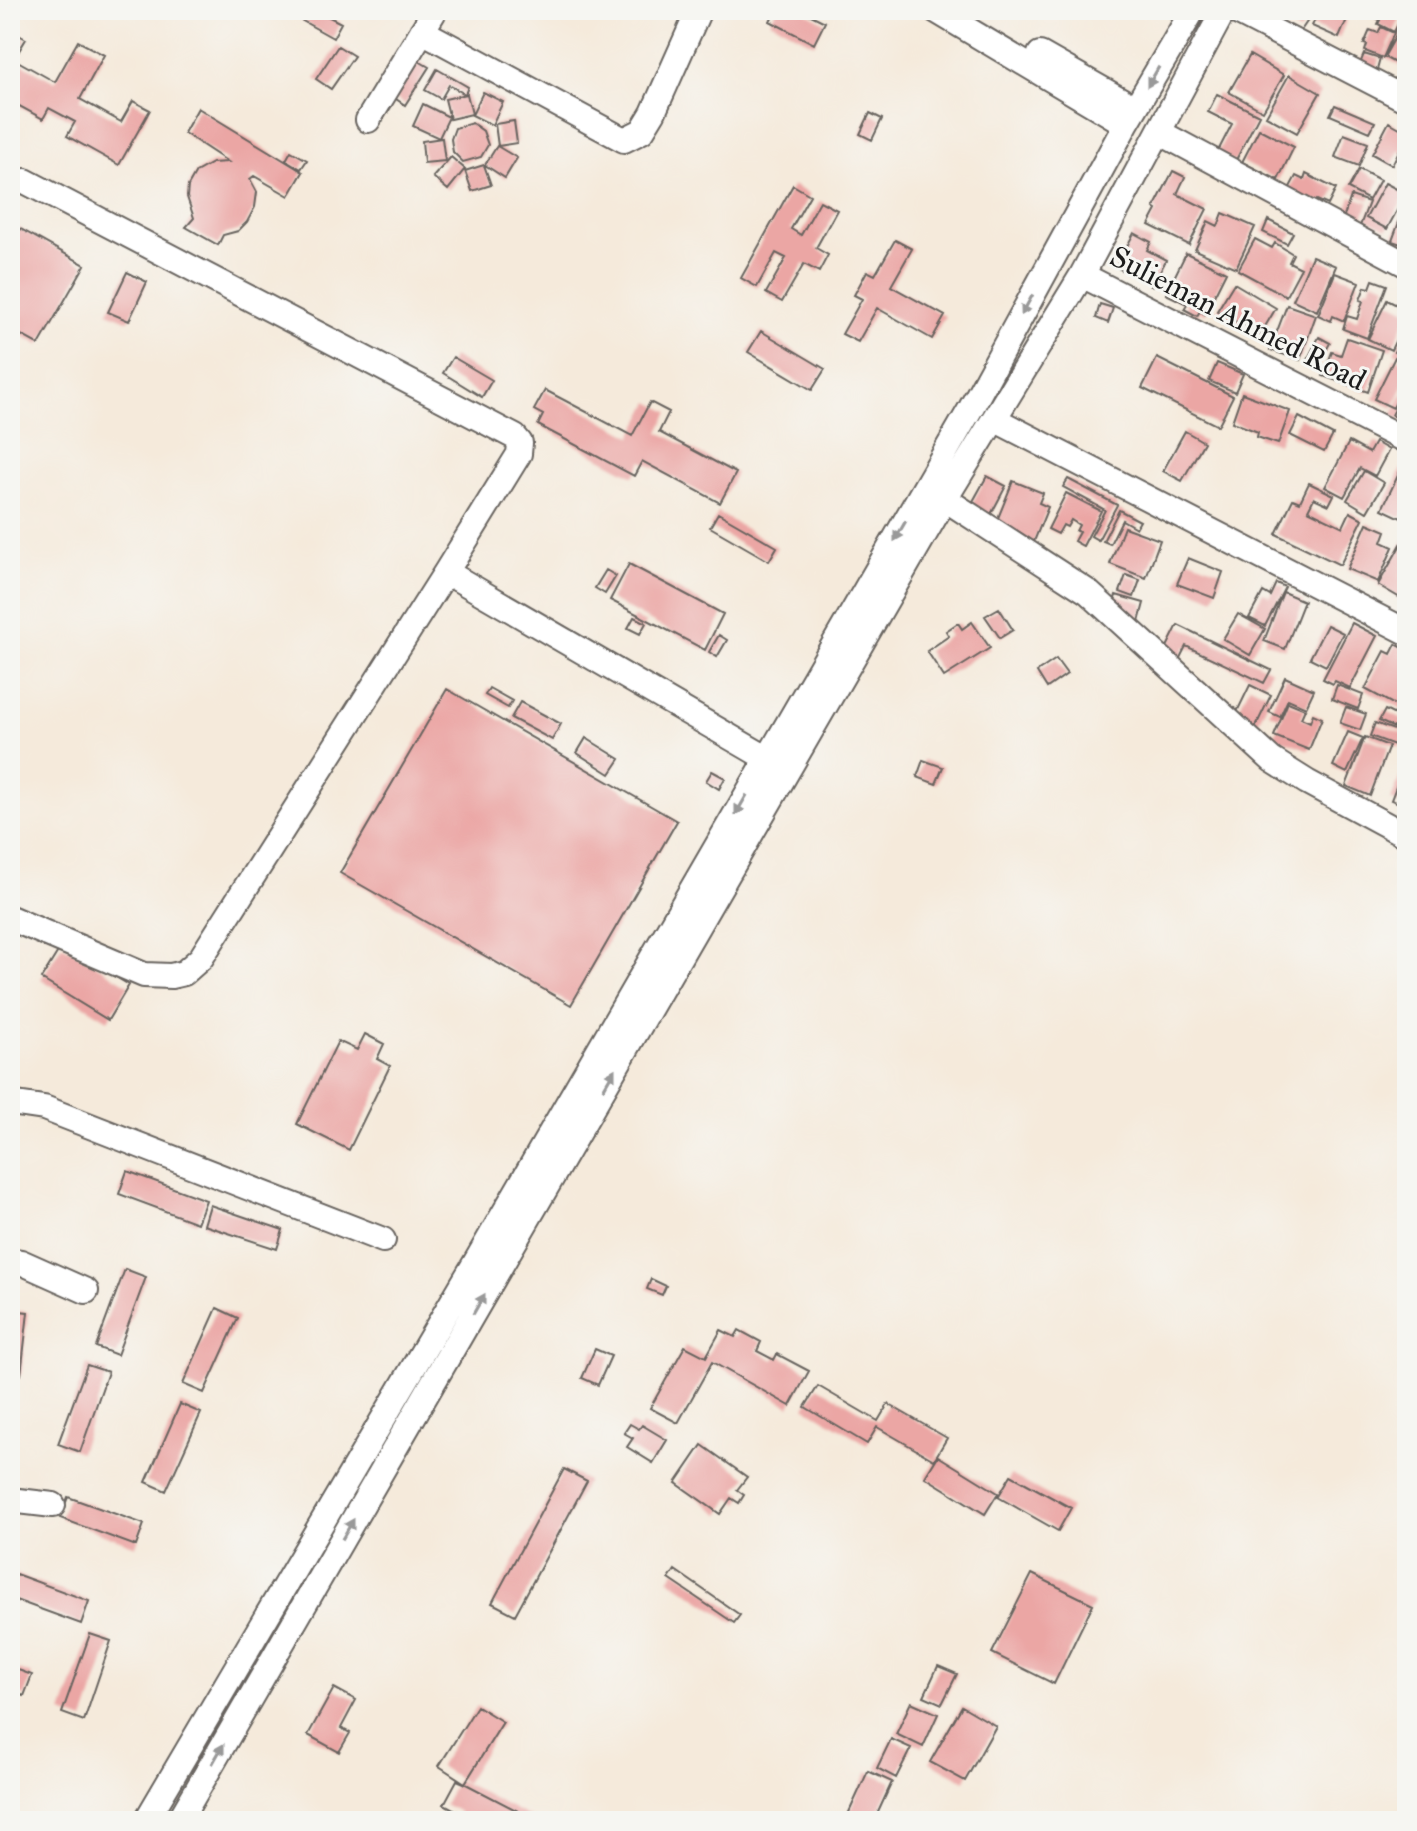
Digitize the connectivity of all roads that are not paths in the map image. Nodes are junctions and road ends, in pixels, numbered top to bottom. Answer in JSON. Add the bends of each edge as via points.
{"nodes":[{"id":1,"x":699,"y":10,"type":"edge"},
{"id":2,"x":935,"y":10,"type":"edge"},
{"id":3,"x":963,"y":10,"type":"edge"},
{"id":4,"x":1193,"y":10,"type":"edge"},
{"id":5,"x":1224,"y":10,"type":"edge"},
{"id":6,"x":1233,"y":10,"type":"edge"},
{"id":7,"x":429,"y":20,"type":"edge"},
{"id":8,"x":1407,"y":100,"type":"edge"},
{"id":9,"x":1131,"y":116,"type":"junction"},
{"id":10,"x":368,"y":120,"type":"dead end"},
{"id":11,"x":1159,"y":132,"type":"junction"},
{"id":12,"x":25,"y":181,"type":"dead end"},
{"id":13,"x":1407,"y":265,"type":"edge"},
{"id":14,"x":1082,"y":275,"type":"junction"},
{"id":15,"x":1009,"y":337,"type":"junction"},
{"id":16,"x":1036,"y":350,"type":"junction"},
{"id":17,"x":994,"y":419,"type":"junction"},
{"id":18,"x":1407,"y":441,"type":"edge"},
{"id":19,"x":945,"y":499,"type":"junction"},
{"id":20,"x":446,"y":572,"type":"junction"},
{"id":21,"x":1407,"y":632,"type":"edge"},
{"id":22,"x":768,"y":759,"type":"junction"},
{"id":23,"x":1407,"y":836,"type":"edge"},
{"id":24,"x":10,"y":918,"type":"edge"},
{"id":25,"x":10,"y":1103,"type":"edge"},
{"id":26,"x":383,"y":1240,"type":"dead end"},
{"id":27,"x":10,"y":1260,"type":"edge"},
{"id":28,"x":86,"y":1291,"type":"dead end"},
{"id":29,"x":10,"y":1500,"type":"edge"},
{"id":30,"x":53,"y":1505,"type":"dead end"},
{"id":31,"x":146,"y":1821,"type":"edge"},
{"id":32,"x":179,"y":1821,"type":"edge"}],
"edges":[{"from":1,"to":7,"type":"street","via":[[653,113],[642,131],[624,140]]},
{"from":2,"to":9,"type":"street"},
{"from":3,"to":9,"type":"street"},
{"from":4,"to":9,"type":"street","one_way":true},
{"from":5,"to":11,"type":"street"},
{"from":6,"to":8,"type":"street"},
{"from":7,"to":10,"type":"street"},
{"from":9,"to":15,"type":"street","one_way":true},
{"from":11,"to":13,"type":"street"},
{"from":11,"to":14,"type":"street"},
{"from":12,"to":20,"type":"street","via":[[515,437],[519,454]]},
{"from":14,"to":16,"type":"street"},
{"from":14,"to":18,"type":"street","name":"Sulieman Ahmed Road"},
{"from":15,"to":16,"type":"street"},
{"from":15,"to":22,"type":"street","one_way":true},
{"from":16,"to":17,"type":"street"},
{"from":17,"to":19,"type":"street"},
{"from":17,"to":21,"type":"street"},
{"from":19,"to":23,"type":"street","via":[[1088,592],[1272,760]]},
{"from":32,"to":19,"type":"street","one_way":true},
{"from":20,"to":22,"type":"street"},
{"from":20,"to":24,"type":"street","via":[[201,958],[184,973],[144,975]]},
{"from":22,"to":31,"type":"street","one_way":true},
{"from":25,"to":26,"type":"street","via":[[44,1108]]},
{"from":27,"to":28,"type":"street"},
{"from":29,"to":30,"type":"street"}]}
